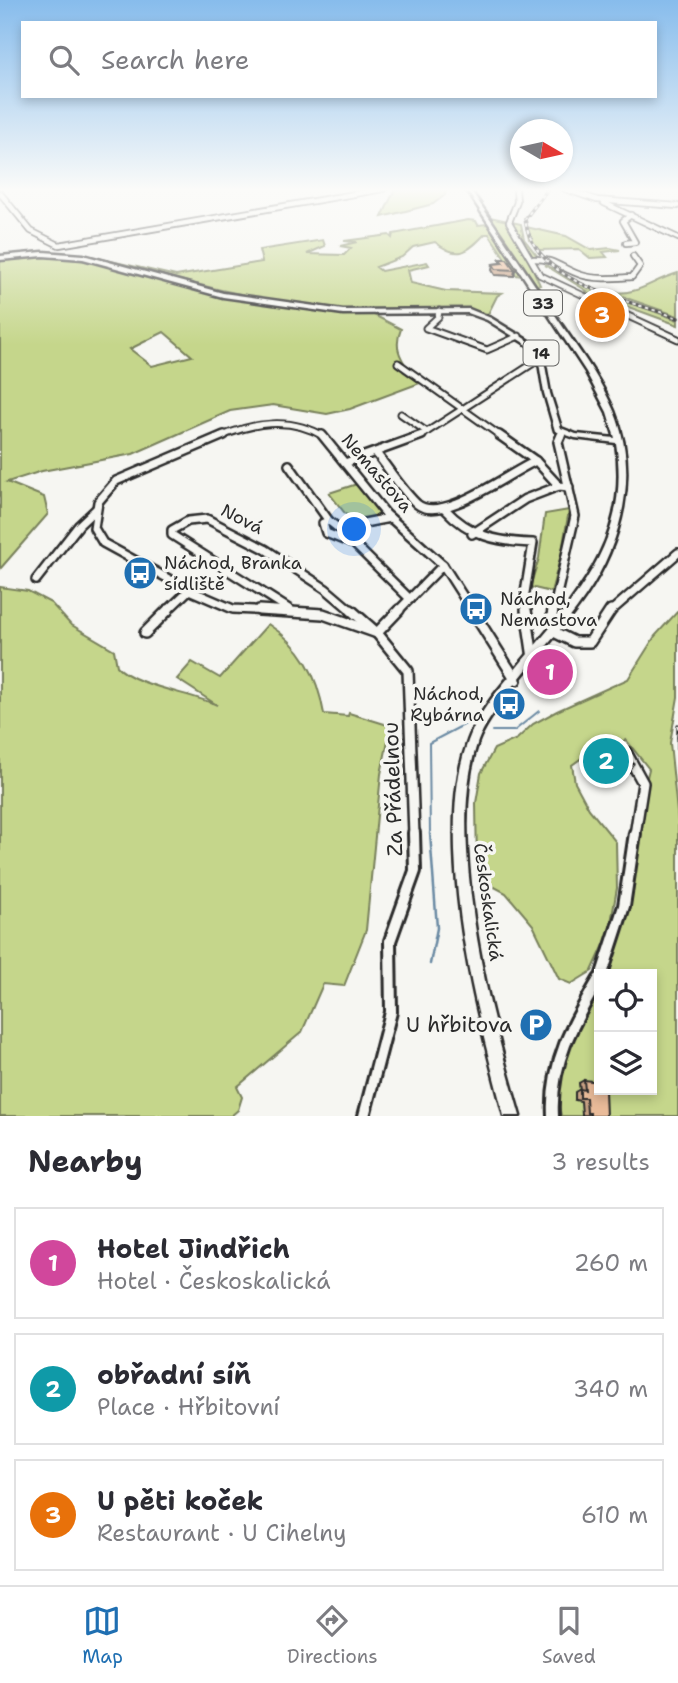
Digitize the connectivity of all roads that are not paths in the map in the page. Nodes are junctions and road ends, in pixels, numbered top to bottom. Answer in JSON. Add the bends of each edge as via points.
{"nodes":[{"id":1,"x":46,"y":241,"type":"edge"},
{"id":2,"x":82,"y":241,"type":"edge"},
{"id":3,"x":502,"y":241,"type":"edge"},
{"id":4,"x":522,"y":241,"type":"edge"},
{"id":5,"x":634,"y":241,"type":"edge"},
{"id":6,"x":626,"y":243,"type":"dead end"},
{"id":7,"x":59,"y":245,"type":"junction"},
{"id":8,"x":58,"y":254,"type":"junction"},
{"id":9,"x":633,"y":256,"type":"dead end"},
{"id":10,"x":0,"y":258,"type":"edge"},
{"id":11,"x":533,"y":259,"type":"junction"},
{"id":12,"x":439,"y":311,"type":"junction"},
{"id":13,"x":519,"y":335,"type":"junction"},
{"id":14,"x":678,"y":339,"type":"edge"},
{"id":15,"x":543,"y":357,"type":"junction"},
{"id":16,"x":398,"y":363,"type":"dead end"},
{"id":17,"x":463,"y":408,"type":"junction"},
{"id":18,"x":401,"y":414,"type":"dead end"},
{"id":19,"x":427,"y":432,"type":"junction"},
{"id":20,"x":563,"y":432,"type":"junction"},
{"id":21,"x":619,"y":441,"type":"junction"},
{"id":22,"x":376,"y":453,"type":"junction"},
{"id":23,"x":536,"y":461,"type":"junction"},
{"id":24,"x":345,"y":463,"type":"junction"},
{"id":25,"x":289,"y":465,"type":"dead end"},
{"id":26,"x":559,"y":486,"type":"junction"},
{"id":27,"x":569,"y":486,"type":"junction"},
{"id":28,"x":96,"y":509,"type":"junction"},
{"id":29,"x":446,"y":509,"type":"junction"},
{"id":30,"x":390,"y":518,"type":"junction"},
{"id":31,"x":330,"y":521,"type":"junction"},
{"id":32,"x":338,"y":528,"type":"junction"},
{"id":33,"x":472,"y":534,"type":"junction"},
{"id":34,"x":351,"y":543,"type":"junction"},
{"id":35,"x":678,"y":553,"type":"edge"},
{"id":36,"x":443,"y":565,"type":"junction"},
{"id":37,"x":36,"y":580,"type":"dead end"},
{"id":38,"x":189,"y":590,"type":"junction"},
{"id":39,"x":410,"y":599,"type":"junction"},
{"id":40,"x":292,"y":611,"type":"junction"},
{"id":41,"x":552,"y":617,"type":"dead end"},
{"id":42,"x":554,"y":632,"type":"junction"},
{"id":43,"x":145,"y":633,"type":"dead end"},
{"id":44,"x":377,"y":633,"type":"junction"},
{"id":45,"x":533,"y":658,"type":"junction"},
{"id":46,"x":516,"y":680,"type":"junction"},
{"id":47,"x":626,"y":752,"type":"edge"},
{"id":48,"x":603,"y":969,"type":"edge"},
{"id":49,"x":594,"y":988,"type":"edge"},
{"id":50,"x":364,"y":1116,"type":"edge"},
{"id":51,"x":512,"y":1116,"type":"edge"},
{"id":52,"x":553,"y":1116,"type":"edge"}],
"edges":[{"from":1,"to":7,"type":"street"},
{"from":2,"to":7,"type":"street"},
{"from":3,"to":21,"type":"main road","name":"Českoskalická","number":"33","via":[[594,379]]},
{"from":4,"to":11,"type":"street"},
{"from":5,"to":6,"type":"street"},
{"from":7,"to":8,"type":"street"},
{"from":8,"to":10,"type":"main road","number":"14"},
{"from":8,"to":12,"type":"main road","number":"14","via":[[254,300],[357,313]]},
{"from":9,"to":11,"type":"street","via":[[640,265],[632,277],[621,278],[585,276],[551,257]]},
{"from":11,"to":14,"type":"street","via":[[533,267],[546,279]]},
{"from":12,"to":13,"type":"main road","number":"14","via":[[478,313]]},
{"from":12,"to":13,"type":"street","via":[[426,328],[486,350]]},
{"from":13,"to":15,"type":"main road","number":"14"},
{"from":15,"to":17,"type":"street"},
{"from":15,"to":20,"type":"main road","number":"14","via":[[553,420]]},
{"from":16,"to":17,"type":"street"},
{"from":17,"to":19,"type":"street"},
{"from":17,"to":23,"type":"street"},
{"from":18,"to":19,"type":"street"},
{"from":19,"to":22,"type":"street"},
{"from":20,"to":21,"type":"main road"},
{"from":20,"to":27,"type":"street","via":[[558,442]]},
{"from":21,"to":42,"type":"main road","name":"Českoskalická","via":[[621,491],[608,548],[592,580]]},
{"from":22,"to":24,"type":"street"},
{"from":22,"to":29,"type":"street","via":[[418,506]]},
{"from":23,"to":26,"type":"street"},
{"from":23,"to":29,"type":"street"},
{"from":24,"to":28,"type":"street","name":"Nemastova","via":[[319,432],[254,424],[116,481]]},
{"from":24,"to":30,"type":"street","name":"Nemastova"},
{"from":25,"to":31,"type":"street"},
{"from":26,"to":27,"type":"street"},
{"from":26,"to":33,"type":"street","via":[[525,499]]},
{"from":27,"to":41,"type":"street","via":[[575,516]]},
{"from":28,"to":37,"type":"street","name":"Nemastova","via":[[72,531],[51,567]]},
{"from":28,"to":38,"type":"street","via":[[94,528],[103,543]]},
{"from":29,"to":33,"type":"street"},
{"from":30,"to":32,"type":"street"},
{"from":30,"to":36,"type":"street","name":"Nemastova"},
{"from":31,"to":32,"type":"street"},
{"from":31,"to":34,"type":"street","via":[[322,526],[326,533]]},
{"from":32,"to":34,"type":"street"},
{"from":33,"to":45,"type":"street","via":[[508,543],[533,543],[524,599]]},
{"from":34,"to":39,"type":"street"},
{"from":35,"to":42,"type":"street","via":[[614,606],[590,642],[574,642]]},
{"from":36,"to":39,"type":"street"},
{"from":36,"to":46,"type":"street","name":"Nemastova"},
{"from":38,"to":40,"type":"street","via":[[233,609]]},
{"from":38,"to":43,"type":"street"},
{"from":39,"to":44,"type":"street"},
{"from":40,"to":44,"type":"street","via":[[323,614]]},
{"from":40,"to":44,"type":"street","name":"Nová","via":[[172,535],[172,530],[188,521],[216,521],[305,573]]},
{"from":42,"to":45,"type":"main road","name":"Českoskalická"},
{"from":44,"to":50,"type":"street","name":"Za Přádelnou","via":[[408,671],[415,871],[390,941],[391,1012]]},
{"from":45,"to":46,"type":"main road","name":"Českoskalická"},
{"from":46,"to":51,"type":"main road","name":"Českoskalická","via":[[473,742],[462,786],[460,845],[468,918]]},
{"from":47,"to":48,"type":"street","via":[[643,783],[624,906]]},
{"from":49,"to":52,"type":"street","via":[[562,1041],[550,1093]]}]}
